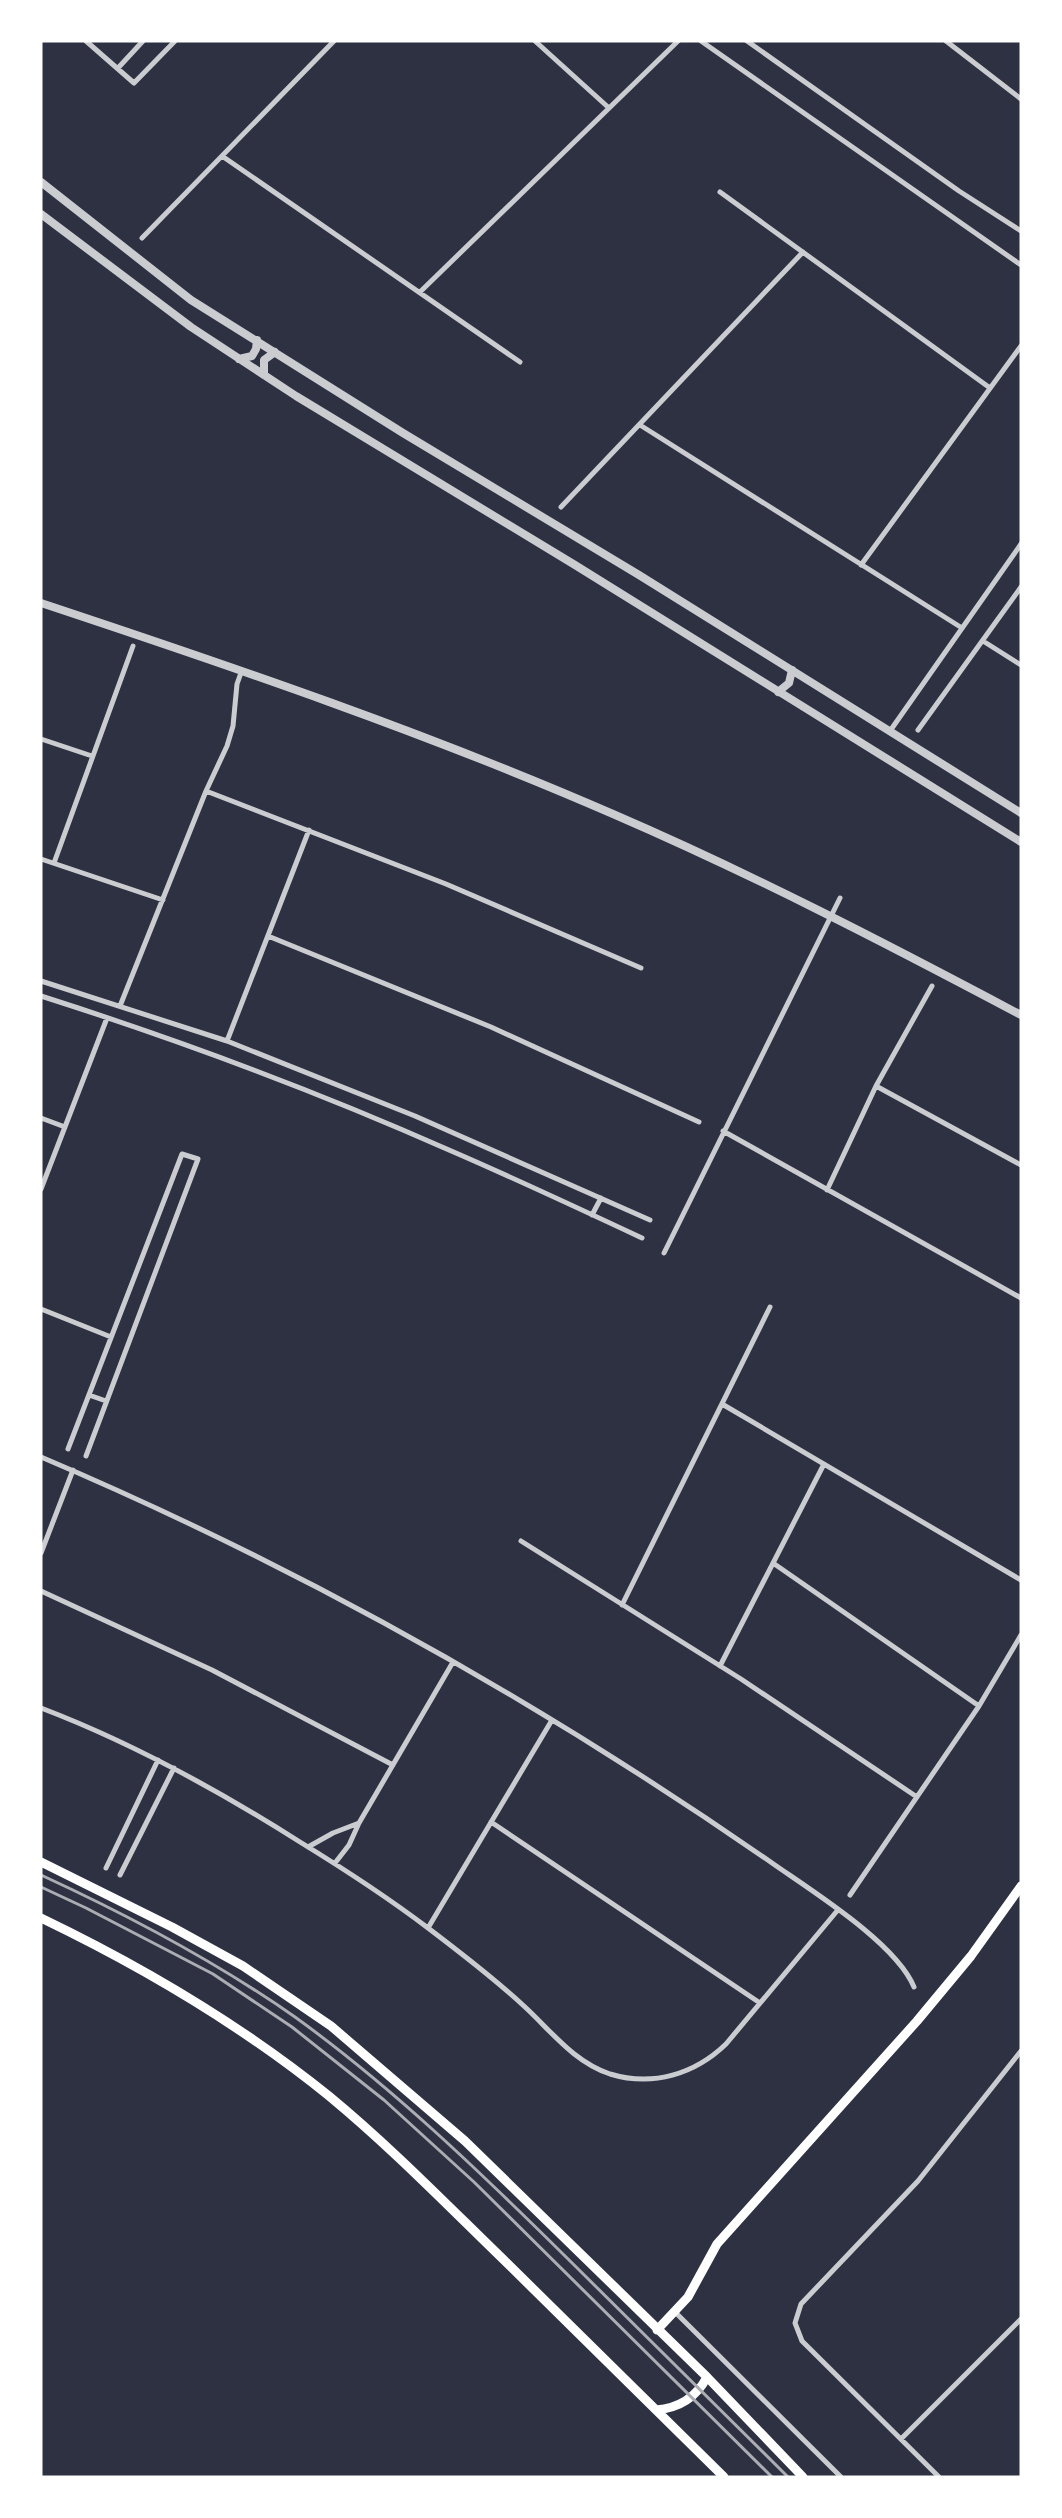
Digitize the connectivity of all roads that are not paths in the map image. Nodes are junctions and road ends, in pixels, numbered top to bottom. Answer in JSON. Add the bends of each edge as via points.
{"nodes":[{"id":1,"x":86,"y":41,"type":"edge"},
{"id":2,"x":143,"y":41,"type":"edge"},
{"id":3,"x":175,"y":41,"type":"edge"},
{"id":4,"x":334,"y":41,"type":"edge"},
{"id":5,"x":535,"y":41,"type":"edge"},
{"id":6,"x":678,"y":41,"type":"edge"},
{"id":7,"x":701,"y":41,"type":"edge"},
{"id":8,"x":747,"y":41,"type":"edge"},
{"id":9,"x":946,"y":41,"type":"edge"},
{"id":10,"x":118,"y":68,"type":"junction"},
{"id":11,"x":1021,"y":99,"type":"edge"},
{"id":12,"x":609,"y":108,"type":"junction"},
{"id":13,"x":222,"y":156,"type":"junction"},
{"id":14,"x":41,"y":182,"type":"edge"},
{"id":15,"x":720,"y":192,"type":"dead end"},
{"id":16,"x":41,"y":214,"type":"edge"},
{"id":17,"x":1021,"y":231,"type":"edge"},
{"id":18,"x":142,"y":238,"type":"dead end"},
{"id":19,"x":803,"y":252,"type":"junction"},
{"id":20,"x":1021,"y":265,"type":"edge"},
{"id":21,"x":420,"y":292,"type":"junction"},
{"id":22,"x":256,"y":340,"type":"junction"},
{"id":23,"x":1021,"y":346,"type":"edge"},
{"id":24,"x":276,"y":352,"type":"junction"},
{"id":25,"x":239,"y":359,"type":"junction"},
{"id":26,"x":520,"y":362,"type":"dead end"},
{"id":27,"x":264,"y":375,"type":"junction"},
{"id":28,"x":990,"y":388,"type":"junction"},
{"id":29,"x":640,"y":425,"type":"junction"},
{"id":30,"x":561,"y":507,"type":"dead end"},
{"id":31,"x":1021,"y":544,"type":"edge"},
{"id":32,"x":861,"y":565,"type":"junction"},
{"id":33,"x":1021,"y":587,"type":"edge"},
{"id":34,"x":41,"y":603,"type":"edge"},
{"id":35,"x":962,"y":628,"type":"junction"},
{"id":36,"x":983,"y":641,"type":"junction"},
{"id":37,"x":133,"y":646,"type":"dead end"},
{"id":38,"x":1021,"y":665,"type":"edge"},
{"id":39,"x":242,"y":670,"type":"junction"},
{"id":40,"x":792,"y":670,"type":"junction"},
{"id":41,"x":778,"y":692,"type":"junction"},
{"id":42,"x":918,"y":730,"type":"dead end"},
{"id":43,"x":890,"y":731,"type":"junction"},
{"id":44,"x":41,"y":739,"type":"edge"},
{"id":45,"x":92,"y":756,"type":"junction"},
{"id":46,"x":206,"y":791,"type":"junction"},
{"id":47,"x":1021,"y":813,"type":"edge"},
{"id":48,"x":309,"y":830,"type":"junction"},
{"id":49,"x":1021,"y":842,"type":"edge"},
{"id":50,"x":41,"y":859,"type":"edge"},
{"id":51,"x":54,"y":863,"type":"junction"},
{"id":52,"x":840,"y":898,"type":"dead end"},
{"id":53,"x":163,"y":900,"type":"junction"},
{"id":54,"x":829,"y":917,"type":"junction"},
{"id":55,"x":268,"y":936,"type":"junction"},
{"id":56,"x":641,"y":968,"type":"dead end"},
{"id":57,"x":41,"y":981,"type":"edge"},
{"id":58,"x":932,"y":986,"type":"dead end"},
{"id":59,"x":41,"y":996,"type":"edge"},
{"id":60,"x":120,"y":1006,"type":"junction"},
{"id":61,"x":1021,"y":1015,"type":"edge"},
{"id":62,"x":107,"y":1018,"type":"junction"},
{"id":63,"x":227,"y":1041,"type":"junction"},
{"id":64,"x":876,"y":1086,"type":"junction"},
{"id":65,"x":41,"y":1118,"type":"edge"},
{"id":66,"x":699,"y":1122,"type":"dead end"},
{"id":67,"x":65,"y":1127,"type":"junction"},
{"id":68,"x":723,"y":1132,"type":"junction"},
{"id":69,"x":1021,"y":1165,"type":"edge"},
{"id":70,"x":41,"y":1189,"type":"edge"},
{"id":71,"x":826,"y":1190,"type":"junction"},
{"id":72,"x":601,"y":1198,"type":"junction"},
{"id":73,"x":592,"y":1215,"type":"junction"},
{"id":74,"x":650,"y":1220,"type":"dead end"},
{"id":75,"x":642,"y":1238,"type":"dead end"},
{"id":76,"x":664,"y":1252,"type":"dead end"},
{"id":77,"x":1021,"y":1298,"type":"edge"},
{"id":78,"x":770,"y":1307,"type":"dead end"},
{"id":79,"x":41,"y":1309,"type":"edge"},
{"id":80,"x":111,"y":1337,"type":"junction"},
{"id":81,"x":89,"y":1395,"type":"junction"},
{"id":82,"x":106,"y":1401,"type":"junction"},
{"id":83,"x":722,"y":1404,"type":"junction"},
{"id":84,"x":68,"y":1448,"type":"dead end"},
{"id":85,"x":86,"y":1456,"type":"dead end"},
{"id":86,"x":41,"y":1457,"type":"edge"},
{"id":87,"x":824,"y":1464,"type":"junction"},
{"id":88,"x":73,"y":1470,"type":"junction"},
{"id":89,"x":521,"y":1541,"type":"dead end"},
{"id":90,"x":41,"y":1553,"type":"edge"},
{"id":91,"x":773,"y":1563,"type":"junction"},
{"id":92,"x":1021,"y":1580,"type":"edge"},
{"id":93,"x":41,"y":1591,"type":"edge"},
{"id":94,"x":622,"y":1605,"type":"junction"},
{"id":95,"x":1021,"y":1635,"type":"edge"},
{"id":96,"x":453,"y":1662,"type":"junction"},
{"id":97,"x":720,"y":1666,"type":"junction"},
{"id":98,"x":979,"y":1706,"type":"junction"},
{"id":99,"x":41,"y":1708,"type":"edge"},
{"id":100,"x":552,"y":1720,"type":"junction"},
{"id":101,"x":158,"y":1760,"type":"junction"},
{"id":102,"x":393,"y":1765,"type":"junction"},
{"id":103,"x":174,"y":1768,"type":"junction"},
{"id":104,"x":917,"y":1797,"type":"junction"},
{"id":105,"x":491,"y":1822,"type":"junction"},
{"id":106,"x":359,"y":1823,"type":"junction"},
{"id":107,"x":308,"y":1847,"type":"junction"},
{"id":108,"x":41,"y":1862,"type":"edge"},
{"id":109,"x":334,"y":1863,"type":"junction"},
{"id":110,"x":106,"y":1868,"type":"dead end"},
{"id":111,"x":120,"y":1875,"type":"dead end"},
{"id":112,"x":1021,"y":1886,"type":"edge"},
{"id":113,"x":850,"y":1895,"type":"dead end"},
{"id":114,"x":837,"y":1911,"type":"junction"},
{"id":115,"x":41,"y":1918,"type":"edge"},
{"id":116,"x":428,"y":1928,"type":"junction"},
{"id":117,"x":914,"y":1987,"type":"dead end"},
{"id":118,"x":760,"y":2003,"type":"junction"},
{"id":119,"x":1021,"y":2051,"type":"edge"},
{"id":120,"x":674,"y":2312,"type":"junction"},
{"id":121,"x":1021,"y":2319,"type":"edge"},
{"id":122,"x":657,"y":2330,"type":"junction"},
{"id":123,"x":706,"y":2377,"type":"junction"},
{"id":124,"x":656,"y":2410,"type":"junction"},
{"id":125,"x":901,"y":2439,"type":"junction"},
{"id":126,"x":724,"y":2477,"type":"edge"},
{"id":127,"x":804,"y":2477,"type":"edge"},
{"id":128,"x":841,"y":2477,"type":"edge"},
{"id":129,"x":939,"y":2477,"type":"edge"}],
"edges":[{"from":1,"to":10,"type":"street"},
{"from":2,"to":10,"type":"street"},
{"from":3,"to":10,"type":"street","via":[[134,84]]},
{"from":4,"to":13,"type":"street"},
{"from":5,"to":12,"type":"street"},
{"from":6,"to":12,"type":"street"},
{"from":7,"to":20,"type":"street"},
{"from":8,"to":17,"type":"street"},
{"from":9,"to":11,"type":"street"},
{"from":12,"to":21,"type":"street"},
{"from":13,"to":18,"type":"street"},
{"from":13,"to":21,"type":"street"},
{"from":14,"to":22,"type":"street","via":[[166,282]]},
{"from":15,"to":19,"type":"street"},
{"from":16,"to":25,"type":"street","via":[[191,328]]},
{"from":19,"to":28,"type":"street"},
{"from":19,"to":29,"type":"street"},
{"from":21,"to":26,"type":"street"},
{"from":22,"to":24,"type":"street"},
{"from":22,"to":25,"type":"street","via":[[252,356]]},
{"from":23,"to":28,"type":"street"},
{"from":24,"to":27,"type":"street","via":[[264,360]]},
{"from":24,"to":40,"type":"street"},
{"from":25,"to":27,"type":"street"},
{"from":27,"to":41,"type":"street"},
{"from":28,"to":32,"type":"street"},
{"from":29,"to":30,"type":"street"},
{"from":29,"to":32,"type":"street"},
{"from":31,"to":35,"type":"street"},
{"from":32,"to":35,"type":"street"},
{"from":33,"to":36,"type":"street"},
{"from":34,"to":39,"type":"street"},
{"from":35,"to":43,"type":"street"},
{"from":36,"to":38,"type":"street"},
{"from":36,"to":42,"type":"street"},
{"from":37,"to":45,"type":"street"},
{"from":39,"to":46,"type":"street","via":[[231,736]]},
{"from":39,"to":54,"type":"street","via":[[568,795],[698,852]]},
{"from":40,"to":41,"type":"street","via":[[789,683]]},
{"from":40,"to":43,"type":"street"},
{"from":41,"to":49,"type":"street"},
{"from":43,"to":47,"type":"street"},
{"from":44,"to":45,"type":"street"},
{"from":45,"to":51,"type":"street"},
{"from":46,"to":48,"type":"street"},
{"from":46,"to":53,"type":"street"},
{"from":48,"to":55,"type":"street"},
{"from":48,"to":56,"type":"street","via":[[526,917]]},
{"from":50,"to":51,"type":"street"},
{"from":51,"to":53,"type":"street"},
{"from":52,"to":54,"type":"street"},
{"from":53,"to":60,"type":"street"},
{"from":54,"to":61,"type":"street"},
{"from":54,"to":68,"type":"street"},
{"from":55,"to":63,"type":"street"},
{"from":55,"to":66,"type":"street","via":[[491,1027]]},
{"from":57,"to":60,"type":"street"},
{"from":58,"to":64,"type":"street"},
{"from":59,"to":62,"type":"street"},
{"from":60,"to":63,"type":"street"},
{"from":62,"to":67,"type":"street"},
{"from":62,"to":73,"type":"street","via":[[234,1063],[376,1119]]},
{"from":63,"to":72,"type":"street","via":[[415,1116]]},
{"from":64,"to":69,"type":"street"},
{"from":64,"to":71,"type":"street"},
{"from":65,"to":67,"type":"street"},
{"from":67,"to":70,"type":"street"},
{"from":68,"to":71,"type":"street"},
{"from":68,"to":76,"type":"street"},
{"from":71,"to":77,"type":"street"},
{"from":72,"to":73,"type":"street"},
{"from":72,"to":74,"type":"street"},
{"from":73,"to":75,"type":"street"},
{"from":78,"to":83,"type":"street"},
{"from":79,"to":80,"type":"street"},
{"from":80,"to":81,"type":"street"},
{"from":80,"to":82,"type":"street","via":[[182,1154],[198,1159]]},
{"from":81,"to":82,"type":"street"},
{"from":81,"to":84,"type":"street"},
{"from":82,"to":85,"type":"street"},
{"from":83,"to":87,"type":"street"},
{"from":83,"to":94,"type":"street"},
{"from":86,"to":88,"type":"street"},
{"from":87,"to":91,"type":"street"},
{"from":87,"to":92,"type":"street"},
{"from":88,"to":90,"type":"street"},
{"from":88,"to":96,"type":"street","via":[[279,1568]]},
{"from":89,"to":94,"type":"street"},
{"from":91,"to":97,"type":"street"},
{"from":91,"to":98,"type":"street"},
{"from":93,"to":102,"type":"street","via":[[220,1674]]},
{"from":94,"to":97,"type":"street"},
{"from":95,"to":98,"type":"street"},
{"from":96,"to":100,"type":"street"},
{"from":96,"to":102,"type":"street"},
{"from":97,"to":104,"type":"street"},
{"from":98,"to":104,"type":"street"},
{"from":99,"to":101,"type":"street"},
{"from":100,"to":105,"type":"street"},
{"from":100,"to":114,"type":"street","via":[[699,1814]]},
{"from":101,"to":103,"type":"street"},
{"from":101,"to":110,"type":"street"},
{"from":102,"to":106,"type":"street"},
{"from":103,"to":107,"type":"street"},
{"from":103,"to":111,"type":"street"},
{"from":104,"to":113,"type":"street"},
{"from":105,"to":116,"type":"street"},
{"from":105,"to":118,"type":"street"},
{"from":106,"to":107,"type":"street"},
{"from":106,"to":109,"type":"street","via":[[349,1845]]},
{"from":107,"to":109,"type":"street"},
{"from":108,"to":122,"type":"main road","via":[[243,1966],[331,2026],[465,2141]]},
{"from":109,"to":116,"type":"street"},
{"from":112,"to":120,"type":"main road","via":[[971,1956],[917,2021],[716,2244],[693,2291]]},
{"from":114,"to":117,"type":"street","via":[[886,1948],[904,1968]]},
{"from":114,"to":118,"type":"street"},
{"from":115,"to":124,"type":"main road","via":[[118,1956],[190,1998],[261,2045],[328,2096],[392,2150]]},
{"from":116,"to":118,"type":"street","via":[[513,1997],[577,2056],[599,2069],[623,2077],[661,2078],[696,2067],[726,2044]]},
{"from":119,"to":125,"type":"street","via":[[918,2181],[798,2310],[795,2323],[802,2340]]},
{"from":120,"to":122,"type":"main road"},
{"from":120,"to":128,"type":"street"},
{"from":121,"to":125,"type":"street"},
{"from":122,"to":123,"type":"main road"},
{"from":123,"to":124,"type":"main road","via":[[690,2398],[674,2407]]},
{"from":123,"to":127,"type":"main road"},
{"from":124,"to":126,"type":"main road"},
{"from":125,"to":129,"type":"street"}]}
